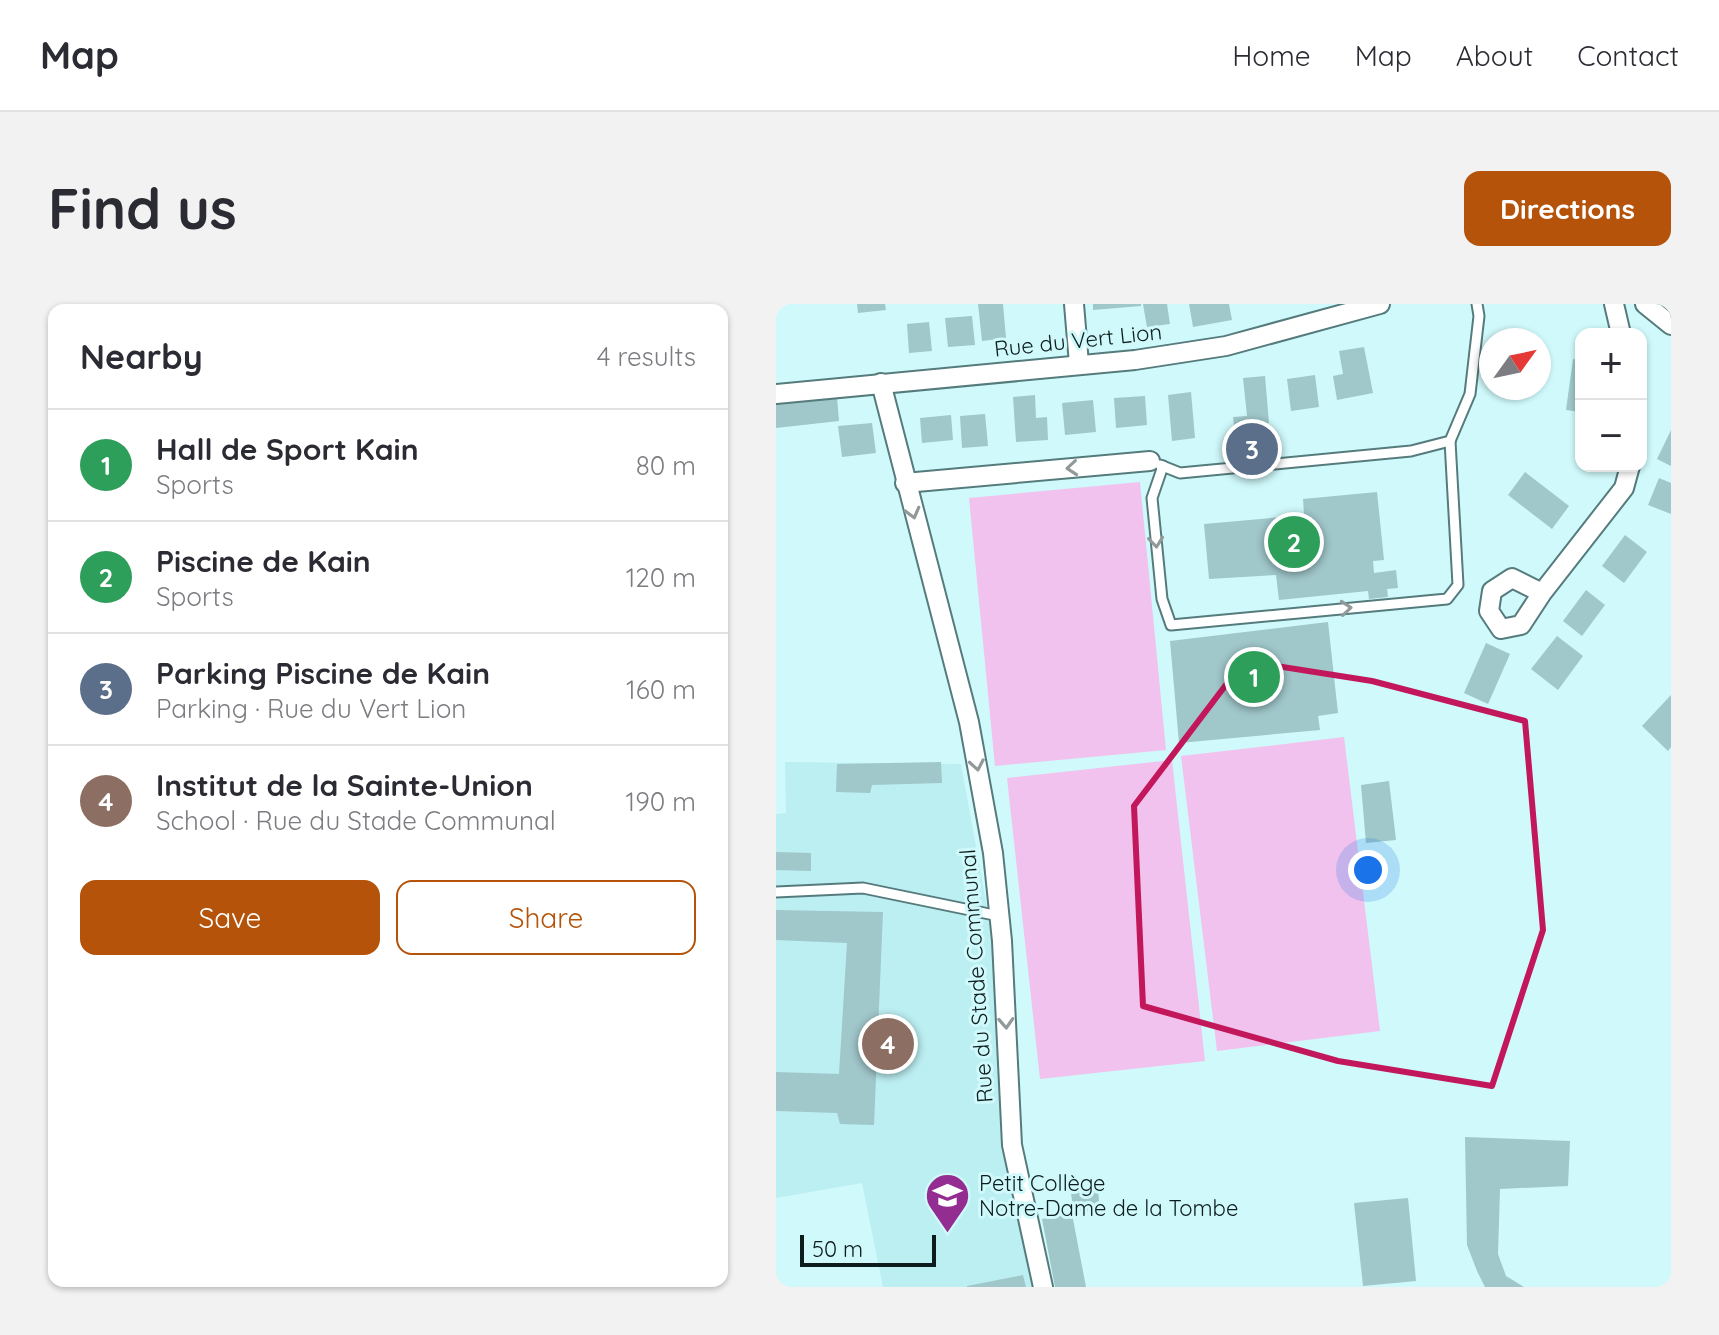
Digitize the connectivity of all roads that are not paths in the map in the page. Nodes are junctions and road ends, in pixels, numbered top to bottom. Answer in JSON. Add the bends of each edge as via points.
{"nodes":[{"id":1,"x":1074,"y":304,"type":"edge"},
{"id":2,"x":1380,"y":304,"type":"edge"},
{"id":3,"x":1477,"y":304,"type":"edge"},
{"id":4,"x":1614,"y":304,"type":"edge"},
{"id":5,"x":1645,"y":304,"type":"edge"},
{"id":6,"x":1671,"y":325,"type":"edge"},
{"id":7,"x":1620,"y":328,"type":"edge"},
{"id":8,"x":1079,"y":364,"type":"junction"},
{"id":9,"x":881,"y":383,"type":"junction"},
{"id":10,"x":776,"y":394,"type":"edge"},
{"id":11,"x":1450,"y":441,"type":"junction"},
{"id":12,"x":1156,"y":464,"type":"junction"},
{"id":13,"x":1628,"y":472,"type":"edge"},
{"id":14,"x":905,"y":483,"type":"junction"},
{"id":15,"x":1542,"y":593,"type":"dead end"},
{"id":16,"x":776,"y":892,"type":"edge"},
{"id":17,"x":999,"y":916,"type":"junction"},
{"id":18,"x":1043,"y":1287,"type":"edge"}],
"edges":[{"from":1,"to":8,"type":"street"},
{"from":2,"to":8,"type":"street","name":"Rue du Vert Lion","via":[[1226,346]]},
{"from":3,"to":11,"type":"lane","via":[[1470,394]]},
{"from":4,"to":7,"type":"street"},
{"from":5,"to":6,"type":"street"},
{"from":8,"to":9,"type":"street","name":"Rue du Vert Lion"},
{"from":9,"to":10,"type":"street","name":"Rue du Vert Lion"},
{"from":9,"to":14,"type":"street","name":"Rue du Stade Communal"},
{"from":11,"to":12,"type":"lane","via":[[1411,451],[1180,473]]},
{"from":12,"to":11,"type":"lane","one_way":true,"via":[[1152,498],[1162,599],[1171,625],[1447,599],[1458,585]]},
{"from":12,"to":14,"type":"street","one_way":true},
{"from":13,"to":15,"type":"street","via":[[1624,488]]},
{"from":14,"to":17,"type":"street","name":"Rue du Stade Communal","one_way":true,"via":[[969,722]]},
{"from":16,"to":17,"type":"lane","via":[[863,888]]},
{"from":17,"to":18,"type":"street","name":"Rue du Stade Communal","one_way":true,"via":[[1012,1145]]}]}
